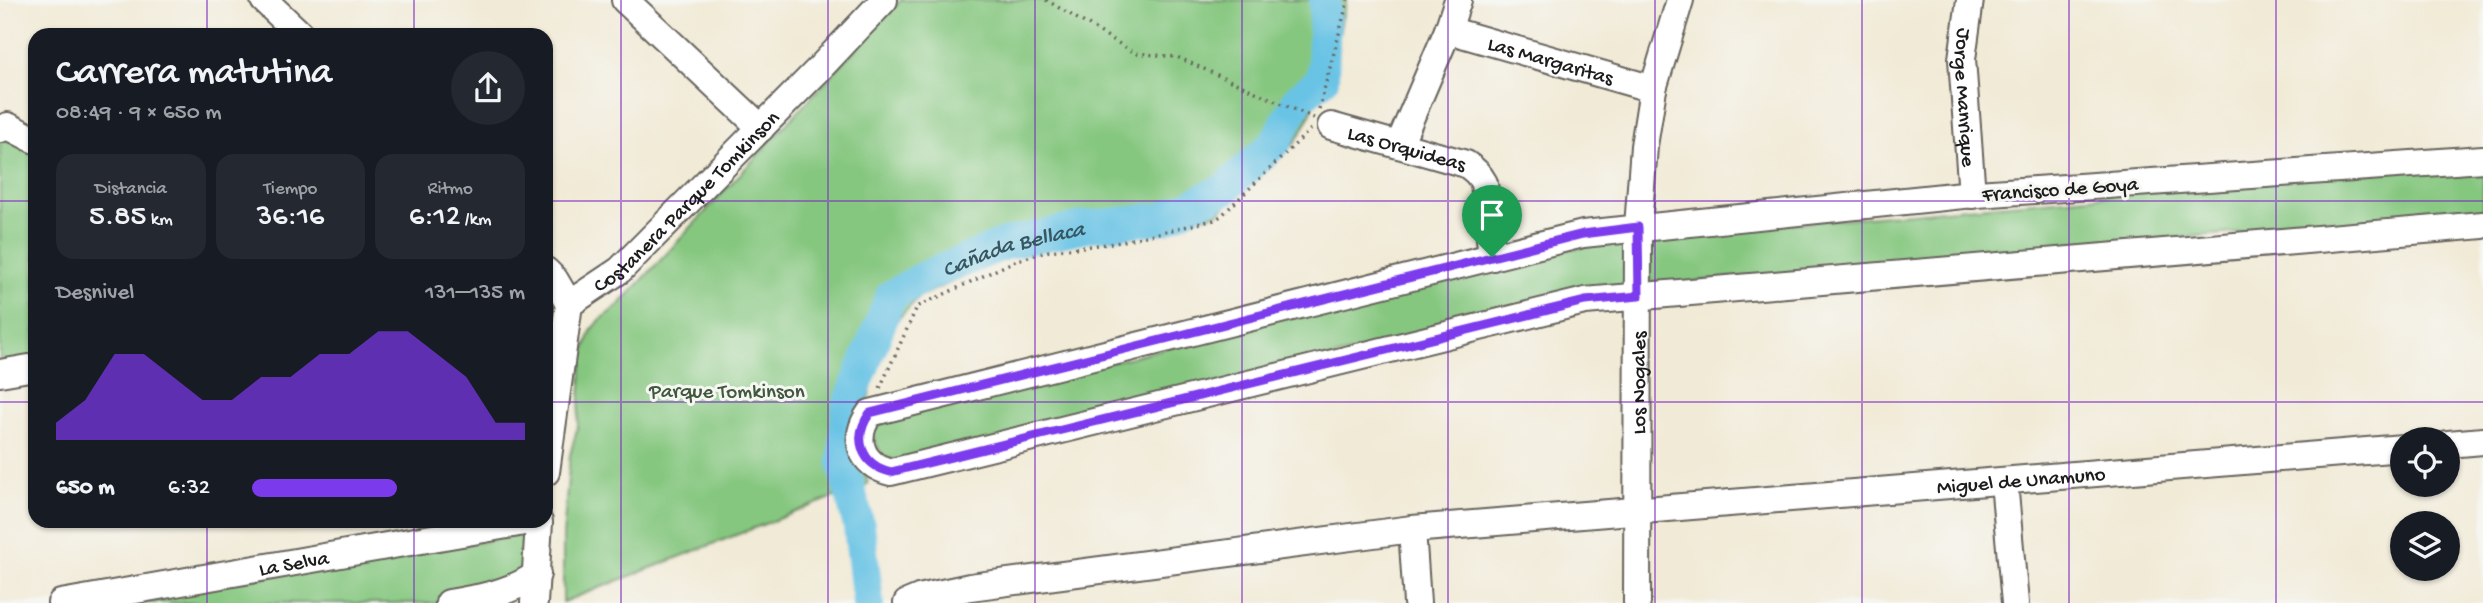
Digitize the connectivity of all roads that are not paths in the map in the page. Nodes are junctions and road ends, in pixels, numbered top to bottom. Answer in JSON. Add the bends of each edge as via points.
{"nodes":[{"id":1,"x":264,"y":0,"type":"edge"},
{"id":2,"x":625,"y":0,"type":"edge"},
{"id":3,"x":884,"y":0,"type":"edge"},
{"id":4,"x":1458,"y":0,"type":"edge"},
{"id":5,"x":1681,"y":0,"type":"edge"},
{"id":6,"x":1970,"y":0,"type":"edge"},
{"id":7,"x":294,"y":28,"type":"edge"},
{"id":8,"x":1448,"y":30,"type":"junction"},
{"id":9,"x":1653,"y":89,"type":"junction"},
{"id":10,"x":1331,"y":126,"type":"dead end"},
{"id":11,"x":4,"y":127,"type":"edge"},
{"id":12,"x":761,"y":128,"type":"junction"},
{"id":13,"x":28,"y":137,"type":"edge"},
{"id":14,"x":1399,"y":145,"type":"junction"},
{"id":15,"x":2483,"y":159,"type":"edge"},
{"id":16,"x":1972,"y":195,"type":"junction"},
{"id":17,"x":2483,"y":225,"type":"edge"},
{"id":18,"x":1638,"y":227,"type":"junction"},
{"id":19,"x":1492,"y":257,"type":"junction"},
{"id":20,"x":553,"y":283,"type":"edge"},
{"id":21,"x":1639,"y":296,"type":"junction"},
{"id":22,"x":569,"y":304,"type":"junction"},
{"id":23,"x":28,"y":368,"type":"edge"},
{"id":24,"x":0,"y":373,"type":"edge"},
{"id":25,"x":553,"y":421,"type":"edge"},
{"id":26,"x":2483,"y":441,"type":"edge"},
{"id":27,"x":2460,"y":443,"type":"edge"},
{"id":28,"x":2390,"y":449,"type":"edge"},
{"id":29,"x":2004,"y":482,"type":"junction"},
{"id":30,"x":1637,"y":511,"type":"junction"},
{"id":31,"x":490,"y":528,"type":"edge"},
{"id":32,"x":539,"y":528,"type":"edge"},
{"id":33,"x":1412,"y":529,"type":"junction"},
{"id":34,"x":537,"y":574,"type":"junction"},
{"id":35,"x":61,"y":603,"type":"edge"},
{"id":36,"x":449,"y":603,"type":"edge"},
{"id":37,"x":534,"y":603,"type":"edge"},
{"id":38,"x":907,"y":603,"type":"edge"},
{"id":39,"x":1417,"y":603,"type":"edge"},
{"id":40,"x":1637,"y":603,"type":"edge"},
{"id":41,"x":2015,"y":603,"type":"edge"}],
"edges":[{"from":1,"to":7,"type":"street"},
{"from":2,"to":12,"type":"street"},
{"from":3,"to":12,"type":"street","name":"Costanera Parque Tomkinson"},
{"from":4,"to":8,"type":"street"},
{"from":5,"to":9,"type":"street","name":"Los Nogales"},
{"from":6,"to":16,"type":"street","name":"Jorge Manrique","via":[[1962,59]]},
{"from":8,"to":9,"type":"street","name":"Las Margaritas"},
{"from":8,"to":14,"type":"street"},
{"from":9,"to":18,"type":"street","name":"Los Nogales"},
{"from":10,"to":14,"type":"street","name":"Las Orquideas"},
{"from":11,"to":13,"type":"street"},
{"from":12,"to":22,"type":"street","name":"Costanera Parque Tomkinson","via":[[620,270]]},
{"from":14,"to":19,"type":"street","name":"Las Orquideas","via":[[1466,164],[1480,174]]},
{"from":15,"to":16,"type":"street","name":"Francisco de Goya"},
{"from":16,"to":18,"type":"street","name":"Francisco de Goya"},
{"from":17,"to":21,"type":"street"},
{"from":18,"to":19,"type":"street","name":"Francisco de Goya","via":[[1583,234]]},
{"from":18,"to":21,"type":"street","name":"Los Nogales"},
{"from":19,"to":21,"type":"street","name":"Francisco de Goya","via":[[870,413],[859,440],[872,463],[891,472],[1585,301]]},
{"from":20,"to":22,"type":"street"},
{"from":21,"to":30,"type":"street","name":"Los Nogales"},
{"from":22,"to":25,"type":"street","name":"Costanera Parque Tomkinson"},
{"from":23,"to":24,"type":"street"},
{"from":26,"to":27,"type":"street"},
{"from":28,"to":29,"type":"street","name":"Miguel de Unamuno"},
{"from":29,"to":30,"type":"street","name":"Miguel de Unamuno"},
{"from":29,"to":41,"type":"street"},
{"from":30,"to":33,"type":"street","name":"Miguel de Unamuno"},
{"from":30,"to":40,"type":"street","name":"Los Nogales"},
{"from":31,"to":35,"type":"street","name":"La Selva"},
{"from":32,"to":34,"type":"street"},
{"from":33,"to":38,"type":"street","name":"Miguel de Unamuno","via":[[970,587]]},
{"from":33,"to":39,"type":"street"},
{"from":34,"to":36,"type":"street","via":[[499,593]]},
{"from":34,"to":37,"type":"street"}]}
